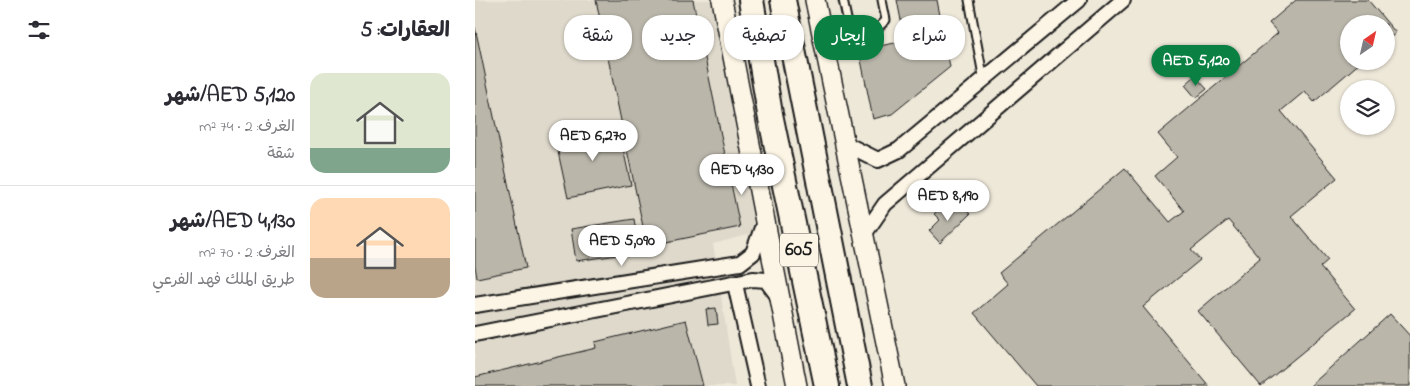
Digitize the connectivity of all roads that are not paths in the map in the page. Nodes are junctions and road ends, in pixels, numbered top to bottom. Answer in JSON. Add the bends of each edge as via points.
{"nodes":[{"id":1,"x":723,"y":0,"type":"edge"},
{"id":2,"x":740,"y":0,"type":"edge"},
{"id":3,"x":751,"y":0,"type":"edge"},
{"id":4,"x":783,"y":0,"type":"edge"},
{"id":5,"x":787,"y":0,"type":"edge"},
{"id":6,"x":815,"y":0,"type":"edge"},
{"id":7,"x":843,"y":0,"type":"edge"},
{"id":8,"x":882,"y":0,"type":"edge"},
{"id":9,"x":969,"y":0,"type":"edge"},
{"id":10,"x":1079,"y":0,"type":"edge"},
{"id":11,"x":1123,"y":0,"type":"edge"},
{"id":12,"x":786,"y":15,"type":"edge"},
{"id":13,"x":788,"y":15,"type":"edge"},
{"id":14,"x":818,"y":15,"type":"edge"},
{"id":15,"x":846,"y":15,"type":"edge"},
{"id":16,"x":884,"y":23,"type":"edge"},
{"id":17,"x":795,"y":60,"type":"edge"},
{"id":18,"x":827,"y":60,"type":"edge"},
{"id":19,"x":984,"y":81,"type":"junction"},
{"id":20,"x":770,"y":114,"type":"junction"},
{"id":21,"x":844,"y":143,"type":"junction"},
{"id":22,"x":764,"y":222,"type":"junction"},
{"id":23,"x":863,"y":236,"type":"junction"},
{"id":24,"x":735,"y":284,"type":"junction"},
{"id":25,"x":780,"y":298,"type":"junction"},
{"id":26,"x":475,"y":306,"type":"edge"},
{"id":27,"x":475,"y":334,"type":"edge"},
{"id":28,"x":758,"y":386,"type":"edge"},
{"id":29,"x":797,"y":386,"type":"edge"},
{"id":30,"x":827,"y":386,"type":"edge"},
{"id":31,"x":860,"y":386,"type":"edge"},
{"id":32,"x":895,"y":386,"type":"edge"}],
"edges":[{"from":1,"to":22,"type":"main road"},
{"from":2,"to":20,"type":"highway"},
{"from":3,"to":20,"type":"highway","number":"605"},
{"from":4,"to":12,"type":"highway","number":"605"},
{"from":5,"to":13,"type":"highway"},
{"from":6,"to":14,"type":"main road"},
{"from":7,"to":15,"type":"lane"},
{"from":8,"to":16,"type":"lane"},
{"from":9,"to":19,"type":"lane"},
{"from":10,"to":19,"type":"street"},
{"from":11,"to":23,"type":"street","via":[[885,204]]},
{"from":17,"to":31,"type":"highway","number":"605"},
{"from":18,"to":21,"type":"main road"},
{"from":19,"to":21,"type":"street","via":[[899,150],[879,160]]},
{"from":20,"to":30,"type":"highway","number":"605"},
{"from":21,"to":23,"type":"main road"},
{"from":22,"to":25,"type":"main road"},
{"from":22,"to":26,"type":"street","via":[[753,253],[740,263]]},
{"from":23,"to":32,"type":"main road"},
{"from":24,"to":25,"type":"street","via":[[753,279],[766,280]]},
{"from":24,"to":27,"type":"street"},
{"from":24,"to":28,"type":"street"},
{"from":25,"to":29,"type":"main road"}]}
